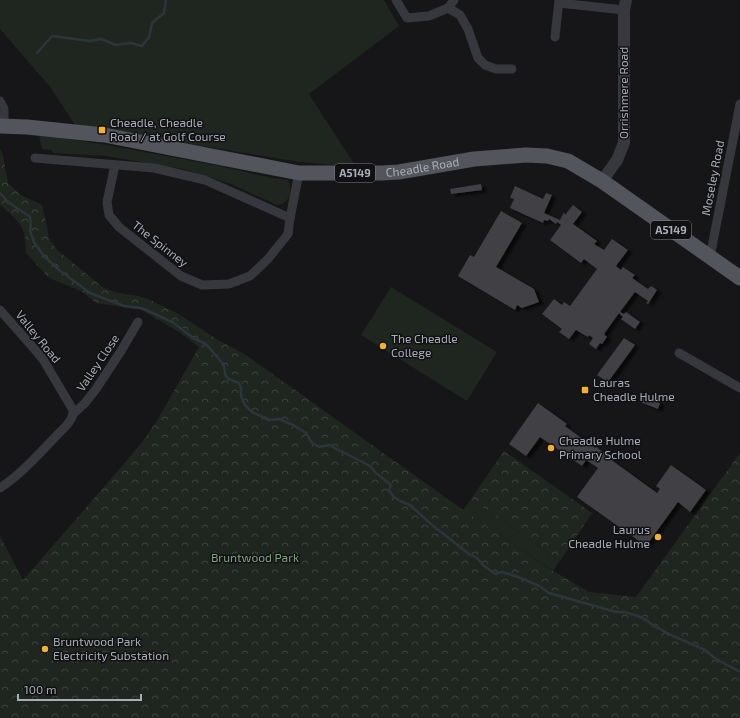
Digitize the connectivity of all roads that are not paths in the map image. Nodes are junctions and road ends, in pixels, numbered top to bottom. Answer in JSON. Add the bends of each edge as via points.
{"nodes":[{"id":1,"x":396,"y":0,"type":"edge"},
{"id":2,"x":454,"y":0,"type":"edge"},
{"id":3,"x":559,"y":1,"type":"edge"},
{"id":4,"x":625,"y":5,"type":"edge"},
{"id":5,"x":448,"y":8,"type":"junction"},
{"id":6,"x":555,"y":37,"type":"dead end"},
{"id":7,"x":512,"y":69,"type":"dead end"},
{"id":8,"x":0,"y":101,"type":"edge"},
{"id":9,"x":740,"y":104,"type":"edge"},
{"id":10,"x":2,"y":126,"type":"edge"},
{"id":11,"x":35,"y":158,"type":"dead end"},
{"id":12,"x":115,"y":165,"type":"junction"},
{"id":13,"x":299,"y":174,"type":"junction"},
{"id":14,"x":602,"y":181,"type":"junction"},
{"id":15,"x":290,"y":218,"type":"junction"},
{"id":16,"x":710,"y":257,"type":"junction"},
{"id":17,"x":740,"y":278,"type":"edge"},
{"id":18,"x":0,"y":310,"type":"edge"},
{"id":19,"x":138,"y":322,"type":"dead end"},
{"id":20,"x":679,"y":353,"type":"dead end"},
{"id":21,"x":740,"y":388,"type":"edge"},
{"id":22,"x":73,"y":414,"type":"junction"},
{"id":23,"x":0,"y":488,"type":"edge"}],
"edges":[{"from":1,"to":5,"type":"street","via":[[407,18],[429,16]]},
{"from":2,"to":5,"type":"street"},
{"from":3,"to":4,"type":"street"},
{"from":3,"to":6,"type":"street"},
{"from":4,"to":14,"type":"street","name":"Orrishmere Road","via":[[624,143],[617,160]]},
{"from":5,"to":7,"type":"street","via":[[460,15],[478,58],[485,65],[496,69]]},
{"from":8,"to":10,"type":"street","via":[[4,109]]},
{"from":9,"to":16,"type":"street","name":"Moseley Road"},
{"from":10,"to":13,"type":"main road","name":"Cheadle Road","number":"A5149","via":[[104,135]]},
{"from":11,"to":12,"type":"street"},
{"from":12,"to":15,"type":"street","via":[[154,168],[205,180]]},
{"from":12,"to":15,"type":"street","name":"The Spinney","via":[[107,202],[109,215],[120,227],[181,276],[202,284],[229,284],[250,276],[288,234]]},
{"from":13,"to":14,"type":"main road","name":"Cheadle Road","number":"A5149","via":[[398,172],[474,159],[526,155],[568,161]]},
{"from":13,"to":15,"type":"street","name":"The Spinney"},
{"from":14,"to":16,"type":"main road","name":"Cheadle Road","number":"A5149"},
{"from":16,"to":17,"type":"main road","name":"Cheadle Road","number":"A5149"},
{"from":18,"to":22,"type":"street","name":"Valley Road","via":[[38,352]]},
{"from":19,"to":22,"type":"street","name":"Valley Close","via":[[96,389]]},
{"from":20,"to":21,"type":"street"},
{"from":22,"to":23,"type":"street","via":[[53,439]]}]}
